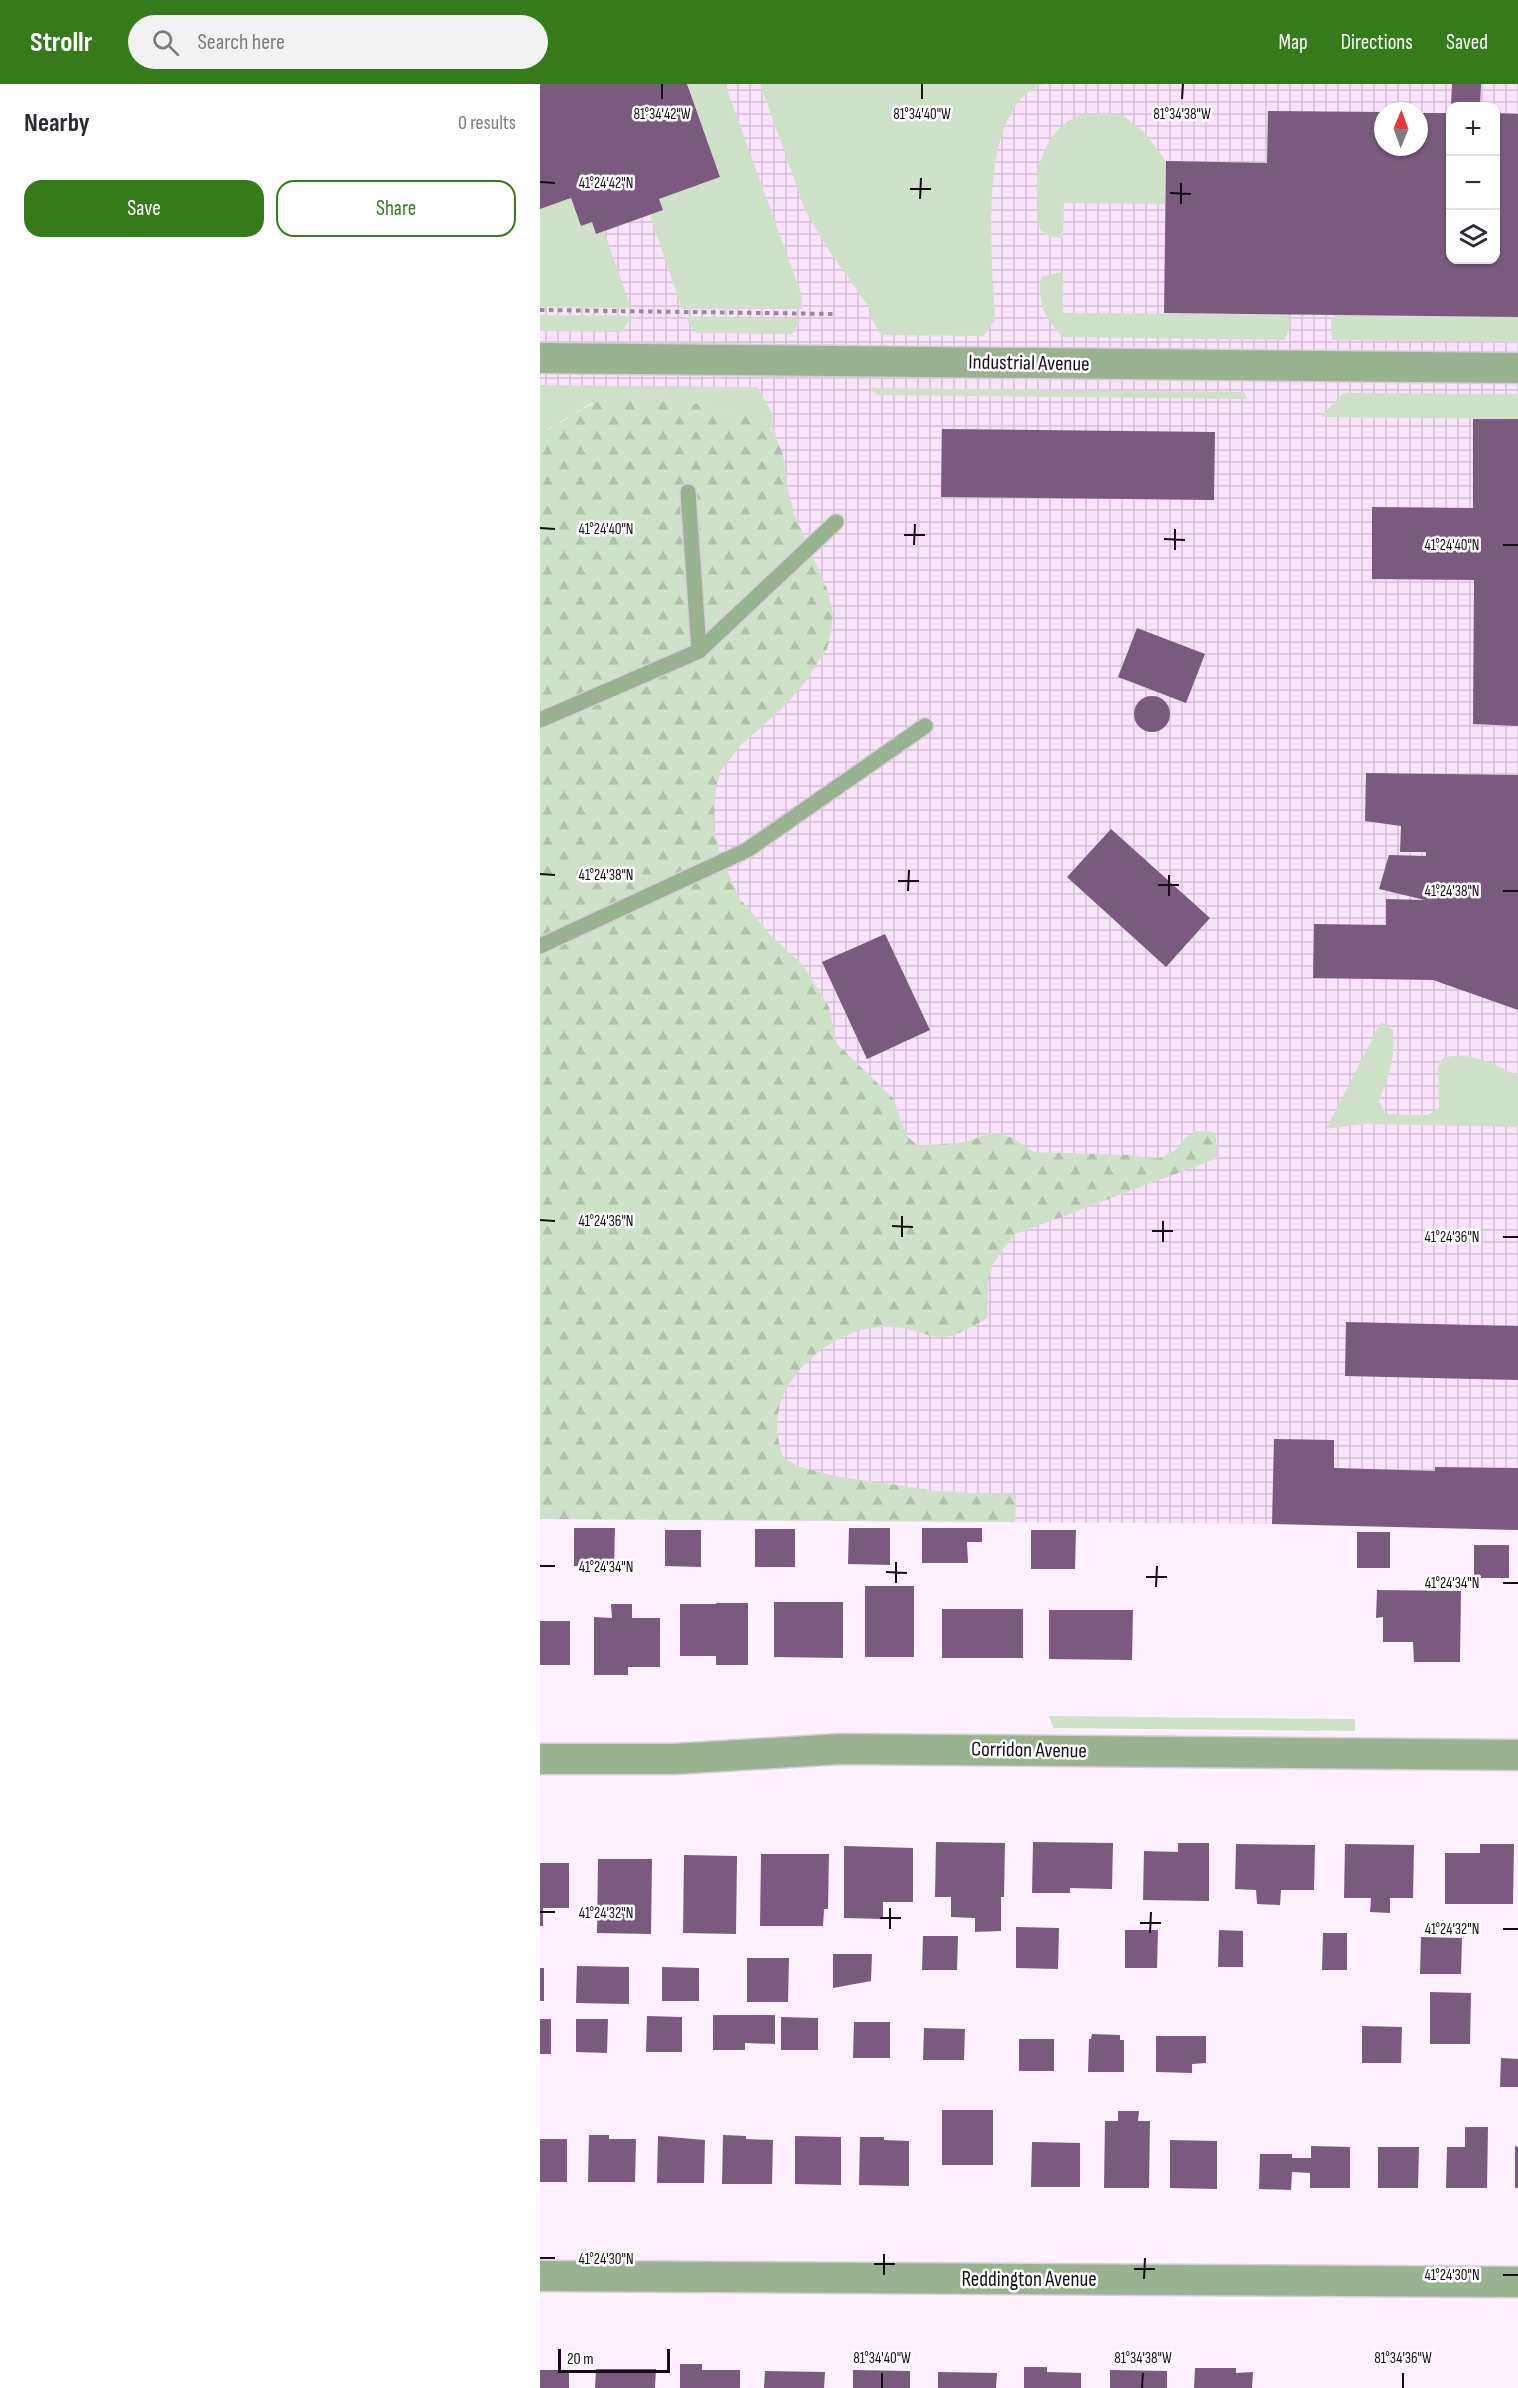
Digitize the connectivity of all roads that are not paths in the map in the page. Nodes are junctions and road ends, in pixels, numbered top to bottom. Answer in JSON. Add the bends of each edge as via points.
{"nodes":[{"id":1,"x":540,"y":358,"type":"edge"},
{"id":2,"x":1518,"y":368,"type":"edge"},
{"id":3,"x":688,"y":492,"type":"dead end"},
{"id":4,"x":836,"y":522,"type":"dead end"},
{"id":5,"x":699,"y":651,"type":"junction"},
{"id":6,"x":540,"y":720,"type":"edge"},
{"id":7,"x":926,"y":726,"type":"dead end"},
{"id":8,"x":540,"y":946,"type":"edge"},
{"id":9,"x":1518,"y":1755,"type":"edge"},
{"id":10,"x":540,"y":1759,"type":"edge"},
{"id":11,"x":540,"y":2276,"type":"edge"},
{"id":12,"x":1518,"y":2282,"type":"edge"}],
"edges":[{"from":1,"to":2,"type":"street","name":"Industrial Avenue"},
{"from":3,"to":5,"type":"lane"},
{"from":4,"to":5,"type":"lane"},
{"from":5,"to":6,"type":"lane"},
{"from":7,"to":8,"type":"lane","via":[[747,850]]},
{"from":9,"to":10,"type":"street","name":"Corridon Avenue","via":[[840,1749],[674,1759]]},
{"from":11,"to":12,"type":"street","name":"Reddington Avenue"}]}
